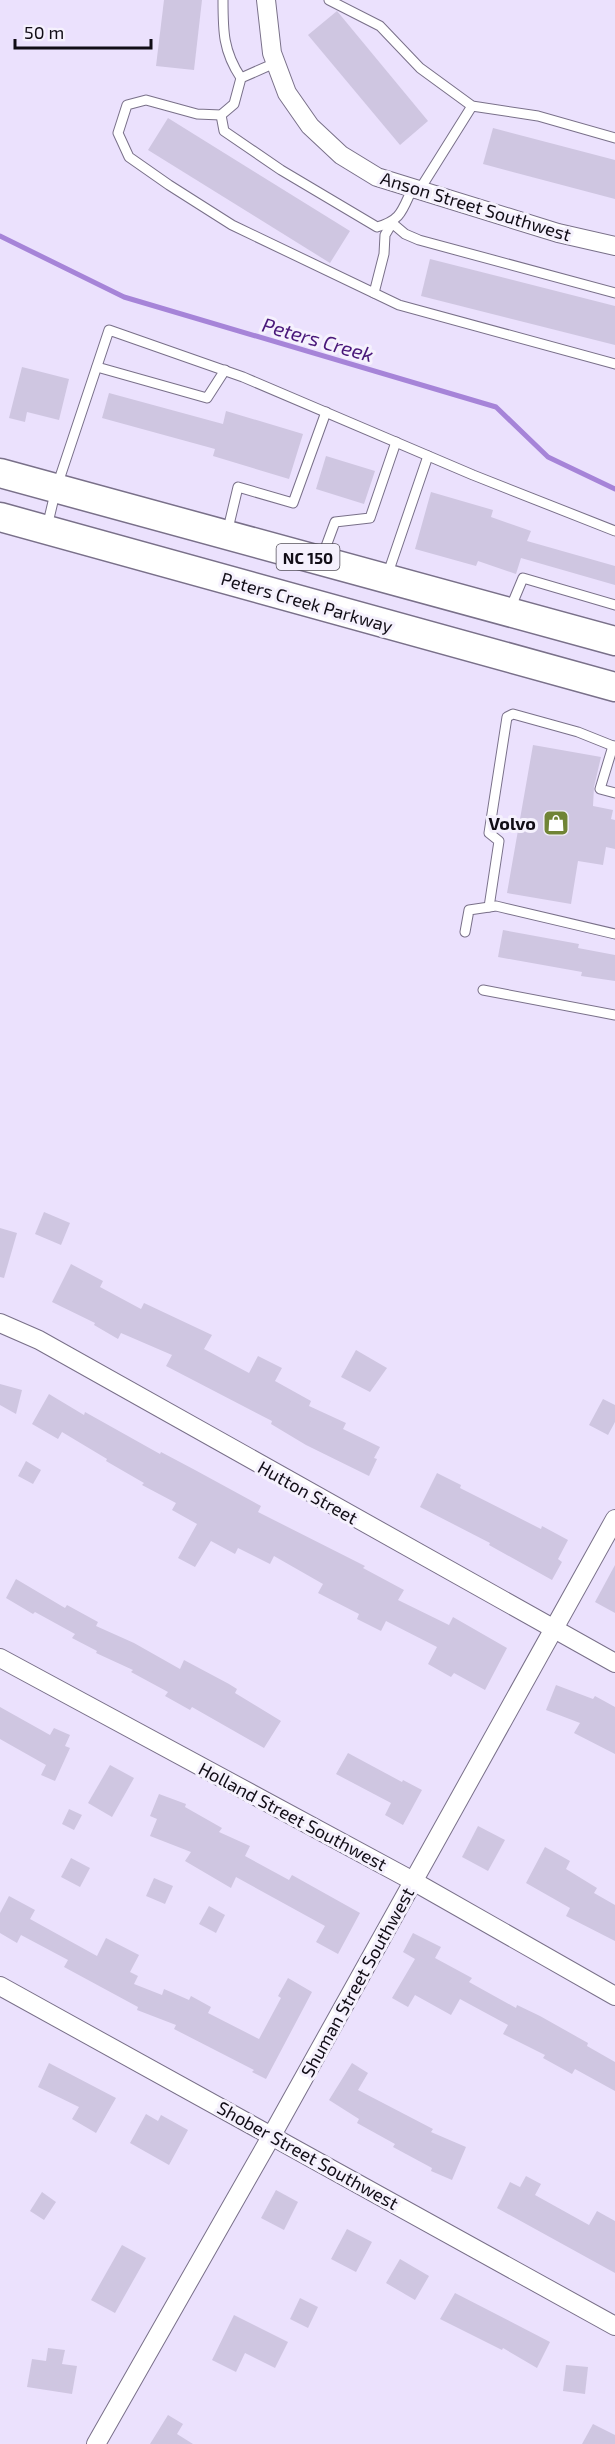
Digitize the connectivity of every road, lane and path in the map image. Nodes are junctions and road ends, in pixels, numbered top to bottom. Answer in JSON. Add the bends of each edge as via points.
{"nodes":[{"id":1,"x":223,"y":0,"type":"edge"},
{"id":2,"x":266,"y":0,"type":"edge"},
{"id":3,"x":329,"y":0,"type":"edge"},
{"id":4,"x":275,"y":63,"type":"junction"},
{"id":5,"x":241,"y":78,"type":"junction"},
{"id":6,"x":472,"y":106,"type":"junction"},
{"id":7,"x":221,"y":115,"type":"junction"},
{"id":8,"x":615,"y":138,"type":"edge"},
{"id":9,"x":416,"y":188,"type":"junction"},
{"id":10,"x":392,"y":223,"type":"junction"},
{"id":11,"x":615,"y":246,"type":"edge"},
{"id":12,"x":374,"y":293,"type":"junction"},
{"id":13,"x":615,"y":293,"type":"edge"},
{"id":14,"x":615,"y":364,"type":"edge"},
{"id":15,"x":97,"y":367,"type":"junction"},
{"id":16,"x":225,"y":370,"type":"junction"},
{"id":17,"x":326,"y":412,"type":"junction"},
{"id":18,"x":396,"y":442,"type":"junction"},
{"id":19,"x":428,"y":456,"type":"junction"},
{"id":20,"x":0,"y":473,"type":"edge"},
{"id":21,"x":56,"y":489,"type":"junction"},
{"id":22,"x":0,"y":517,"type":"edge"},
{"id":23,"x":47,"y":530,"type":"junction"},
{"id":24,"x":615,"y":531,"type":"edge"},
{"id":25,"x":226,"y":535,"type":"junction"},
{"id":26,"x":321,"y":561,"type":"junction"},
{"id":27,"x":386,"y":579,"type":"junction"},
{"id":28,"x":615,"y":605,"type":"edge"},
{"id":29,"x":500,"y":610,"type":"junction"},
{"id":30,"x":615,"y":641,"type":"edge"},
{"id":31,"x":481,"y":650,"type":"junction"},
{"id":32,"x":615,"y":687,"type":"edge"},
{"id":33,"x":614,"y":746,"type":"edge"},
{"id":34,"x":615,"y":793,"type":"edge"},
{"id":35,"x":489,"y":907,"type":"junction"},
{"id":36,"x":465,"y":932,"type":"dead end"},
{"id":37,"x":615,"y":934,"type":"edge"},
{"id":38,"x":483,"y":990,"type":"dead end"},
{"id":39,"x":615,"y":1015,"type":"edge"},
{"id":40,"x":0,"y":1323,"type":"edge"},
{"id":41,"x":615,"y":1519,"type":"edge"},
{"id":42,"x":553,"y":1630,"type":"junction"},
{"id":43,"x":0,"y":1658,"type":"edge"},
{"id":44,"x":615,"y":1663,"type":"edge"},
{"id":45,"x":413,"y":1881,"type":"junction"},
{"id":46,"x":0,"y":1986,"type":"edge"},
{"id":47,"x":615,"y":1996,"type":"edge"},
{"id":48,"x":272,"y":2135,"type":"junction"},
{"id":49,"x":615,"y":2326,"type":"edge"},
{"id":50,"x":96,"y":2444,"type":"edge"}],
"edges":[{"from":1,"to":5,"type":"lane","via":[[223,35],[230,61]]},
{"from":2,"to":4,"type":"street","name":"Anson Street Southwest"},
{"from":3,"to":6,"type":"lane","via":[[380,26],[420,68]]},
{"from":4,"to":5,"type":"lane"},
{"from":4,"to":9,"type":"street","name":"Anson Street Southwest","via":[[287,93],[310,126],[341,155],[377,177]]},
{"from":5,"to":7,"type":"lane","via":[[234,104]]},
{"from":6,"to":8,"type":"lane","via":[[538,116]]},
{"from":6,"to":9,"type":"lane"},
{"from":7,"to":10,"type":"lane","via":[[224,131],[281,171],[377,226]]},
{"from":7,"to":12,"type":"lane","via":[[197,114],[146,100],[127,105],[118,133],[129,157],[232,225]]},
{"from":9,"to":10,"type":"lane"},
{"from":9,"to":11,"type":"street","name":"Anson Street Southwest","via":[[558,233]]},
{"from":10,"to":12,"type":"lane","via":[[385,235]]},
{"from":10,"to":13,"type":"lane","via":[[419,240]]},
{"from":12,"to":14,"type":"lane","via":[[399,305]]},
{"from":15,"to":16,"type":"lane","via":[[207,398]]},
{"from":15,"to":16,"type":"lane","via":[[109,330]]},
{"from":15,"to":21,"type":"lane"},
{"from":16,"to":17,"type":"lane"},
{"from":17,"to":18,"type":"lane"},
{"from":17,"to":25,"type":"lane","via":[[293,503],[238,487]]},
{"from":18,"to":19,"type":"lane"},
{"from":18,"to":26,"type":"lane","via":[[370,518],[334,522]]},
{"from":19,"to":24,"type":"lane"},
{"from":19,"to":27,"type":"lane"},
{"from":20,"to":21,"type":"main road","number":"NC 150"},
{"from":21,"to":23,"type":"lane"},
{"from":21,"to":25,"type":"main road","number":"NC 150"},
{"from":22,"to":23,"type":"main road","name":"Peters Creek Parkway","number":"NC 150"},
{"from":23,"to":31,"type":"main road","name":"Peters Creek Parkway","number":"NC 150"},
{"from":25,"to":26,"type":"main road","number":"NC 150"},
{"from":26,"to":27,"type":"main road","number":"NC 150"},
{"from":27,"to":29,"type":"main road","number":"NC 150"},
{"from":28,"to":29,"type":"lane","via":[[523,578]]},
{"from":29,"to":30,"type":"main road","number":"NC 150"},
{"from":29,"to":31,"type":"main road"},
{"from":31,"to":32,"type":"main road","name":"Peters Creek Parkway","number":"NC 150"},
{"from":33,"to":34,"type":"lane","via":[[600,789]]},
{"from":33,"to":35,"type":"lane","via":[[513,714],[507,717],[489,833],[499,841]]},
{"from":35,"to":36,"type":"lane","via":[[469,910]]},
{"from":35,"to":37,"type":"lane"},
{"from":38,"to":39,"type":"lane"},
{"from":40,"to":42,"type":"street","name":"Hutton Street","via":[[39,1340]]},
{"from":41,"to":42,"type":"street","name":"Shuman Street Southwest"},
{"from":42,"to":44,"type":"street","name":"Hutton Street"},
{"from":42,"to":45,"type":"street","name":"Shuman Street Southwest"},
{"from":43,"to":45,"type":"street","name":"Holland Street Southwest"},
{"from":45,"to":47,"type":"street","name":"Holland Street Southwest"},
{"from":45,"to":48,"type":"street","name":"Shuman Street Southwest"},
{"from":46,"to":48,"type":"street","name":"Shober Street Southwest"},
{"from":48,"to":49,"type":"street","name":"Shober Street Southwest"},
{"from":48,"to":50,"type":"street","name":"Shuman Street Southwest"}]}
